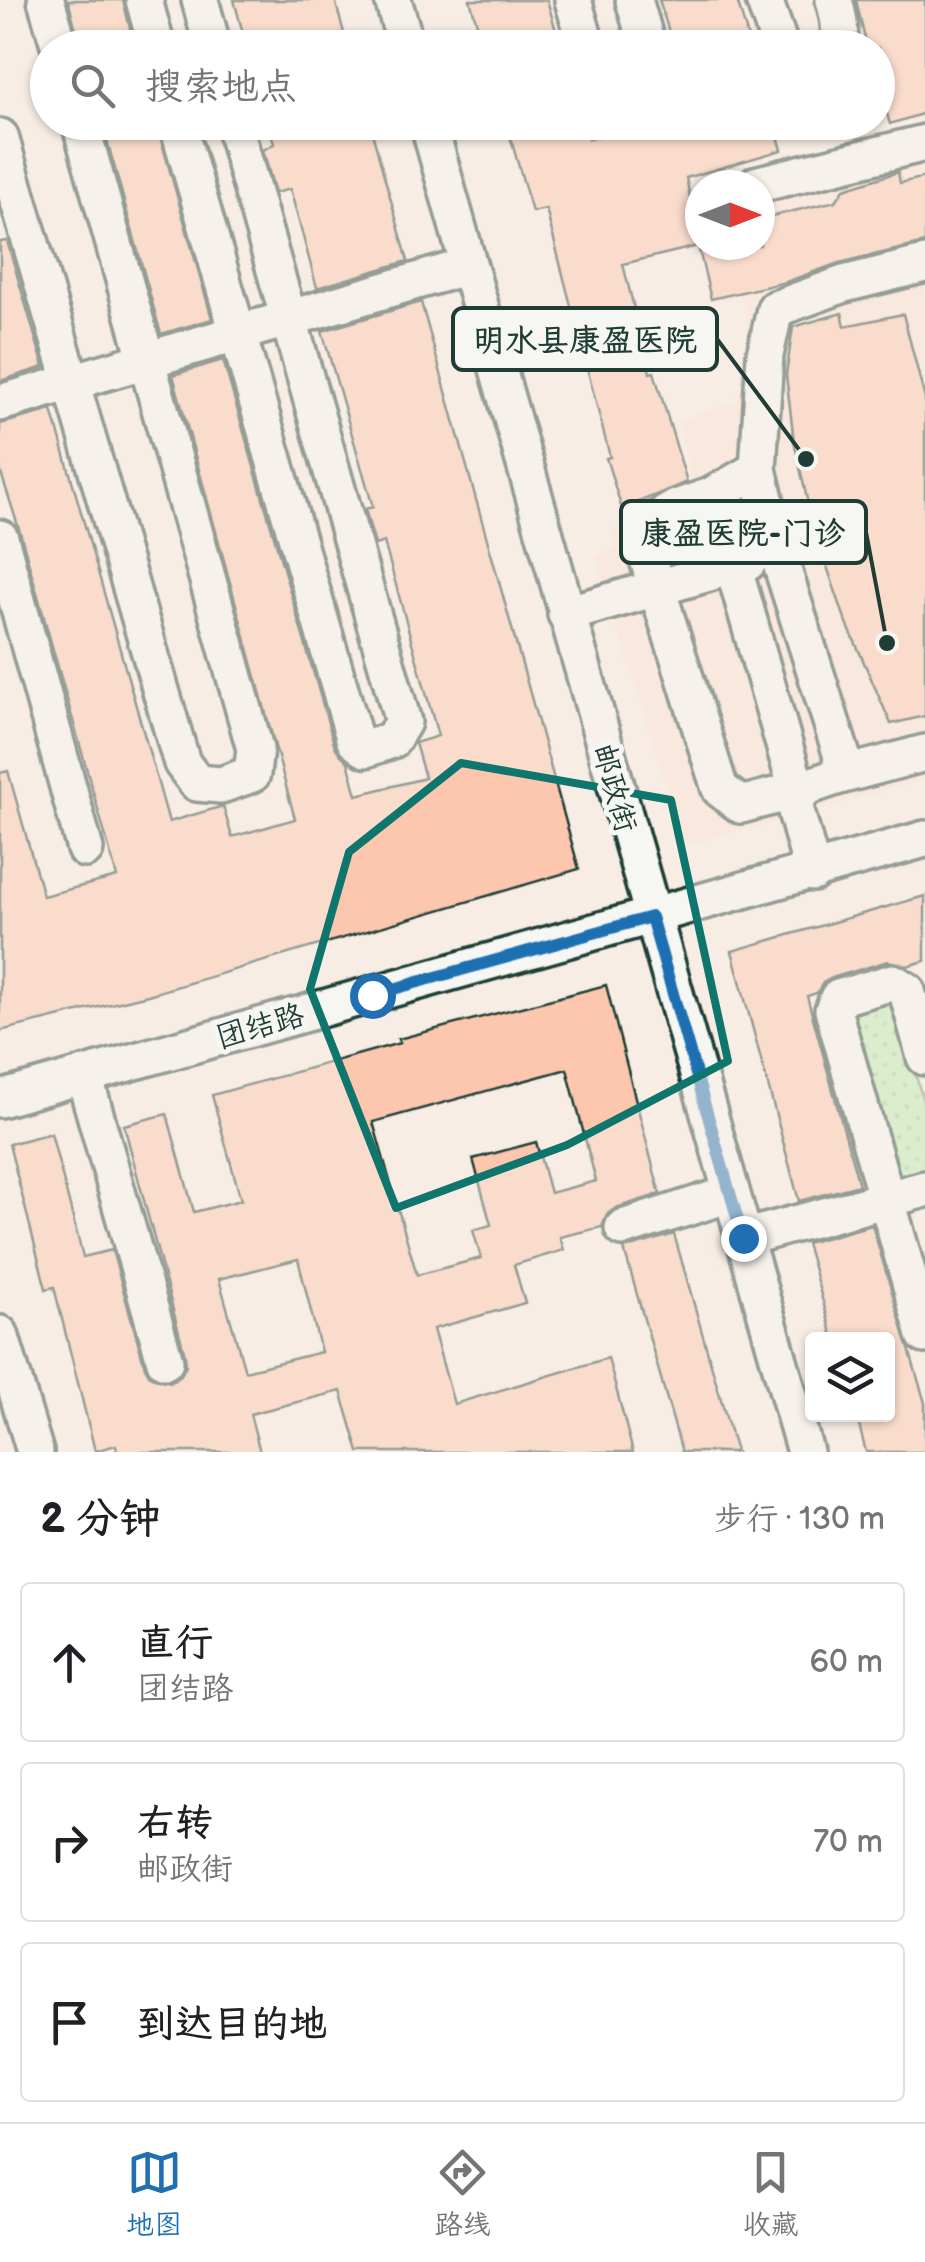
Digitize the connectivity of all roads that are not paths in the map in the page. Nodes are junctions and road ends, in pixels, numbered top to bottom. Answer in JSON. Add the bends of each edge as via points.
{"nodes":[{"id":1,"x":46,"y":0,"type":"edge"},
{"id":2,"x":144,"y":0,"type":"edge"},
{"id":3,"x":200,"y":0,"type":"edge"},
{"id":4,"x":393,"y":0,"type":"edge"},
{"id":5,"x":572,"y":0,"type":"edge"},
{"id":6,"x":634,"y":0,"type":"edge"},
{"id":7,"x":764,"y":0,"type":"edge"},
{"id":8,"x":834,"y":0,"type":"edge"},
{"id":9,"x":55,"y":30,"type":"edge"},
{"id":10,"x":152,"y":30,"type":"edge"},
{"id":11,"x":208,"y":30,"type":"edge"},
{"id":12,"x":401,"y":30,"type":"edge"},
{"id":13,"x":582,"y":30,"type":"edge"},
{"id":14,"x":643,"y":30,"type":"edge"},
{"id":15,"x":775,"y":30,"type":"edge"},
{"id":16,"x":840,"y":30,"type":"edge"},
{"id":17,"x":0,"y":137,"type":"edge"},
{"id":18,"x":85,"y":140,"type":"edge"},
{"id":19,"x":183,"y":140,"type":"edge"},
{"id":20,"x":238,"y":140,"type":"edge"},
{"id":21,"x":433,"y":140,"type":"edge"},
{"id":22,"x":925,"y":143,"type":"edge"},
{"id":23,"x":775,"y":180,"type":"edge"},
{"id":24,"x":925,"y":264,"type":"edge"},
{"id":25,"x":468,"y":266,"type":"junction"},
{"id":26,"x":286,"y":318,"type":"junction"},
{"id":27,"x":236,"y":333,"type":"junction"},
{"id":28,"x":146,"y":360,"type":"junction"},
{"id":29,"x":71,"y":382,"type":"junction"},
{"id":30,"x":0,"y":403,"type":"edge"},
{"id":31,"x":758,"y":469,"type":"junction"},
{"id":32,"x":712,"y":495,"type":"junction"},
{"id":33,"x":0,"y":538,"type":"edge"},
{"id":34,"x":778,"y":554,"type":"junction"},
{"id":35,"x":722,"y":570,"type":"junction"},
{"id":36,"x":656,"y":589,"type":"junction"},
{"id":37,"x":566,"y":614,"type":"junction"},
{"id":38,"x":925,"y":753,"type":"edge"},
{"id":39,"x":840,"y":776,"type":"junction"},
{"id":40,"x":801,"y":789,"type":"junction"},
{"id":41,"x":925,"y":839,"type":"edge"},
{"id":42,"x":85,"y":849,"type":"dead end"},
{"id":43,"x":813,"y":872,"type":"junction"},
{"id":44,"x":651,"y":917,"type":"junction"},
{"id":45,"x":925,"y":1057,"type":"edge"},
{"id":46,"x":84,"y":1075,"type":"junction"},
{"id":47,"x":0,"y":1099,"type":"edge"},
{"id":48,"x":925,"y":1189,"type":"edge"},
{"id":49,"x":730,"y":1194,"type":"junction"},
{"id":50,"x":888,"y":1199,"type":"junction"},
{"id":51,"x":622,"y":1228,"type":"dead end"},
{"id":52,"x":743,"y":1238,"type":"junction"},
{"id":53,"x":0,"y":1334,"type":"edge"},
{"id":54,"x":925,"y":1335,"type":"edge"},
{"id":55,"x":165,"y":1361,"type":"dead end"},
{"id":56,"x":34,"y":1452,"type":"edge"},
{"id":57,"x":804,"y":1452,"type":"edge"}],
"edges":[{"from":1,"to":9,"type":"street"},
{"from":2,"to":10,"type":"street"},
{"from":3,"to":11,"type":"street"},
{"from":4,"to":12,"type":"street"},
{"from":5,"to":13,"type":"street"},
{"from":6,"to":14,"type":"street"},
{"from":7,"to":15,"type":"street"},
{"from":8,"to":16,"type":"street"},
{"from":17,"to":29,"type":"street"},
{"from":18,"to":28,"type":"street"},
{"from":19,"to":27,"type":"street"},
{"from":20,"to":26,"type":"street"},
{"from":21,"to":25,"type":"street","name":"邮政街"},
{"from":22,"to":23,"type":"street"},
{"from":24,"to":31,"type":"street","via":[[775,309],[765,355]]},
{"from":25,"to":26,"type":"street"},
{"from":25,"to":37,"type":"street","name":"邮政街"},
{"from":26,"to":27,"type":"street"},
{"from":26,"to":27,"type":"street","via":[[404,722],[392,740],[366,749],[355,741]]},
{"from":27,"to":28,"type":"street"},
{"from":28,"to":29,"type":"street"},
{"from":28,"to":29,"type":"street","via":[[255,749],[252,774],[221,785],[197,783],[182,763]]},
{"from":29,"to":30,"type":"street"},
{"from":31,"to":32,"type":"street"},
{"from":31,"to":34,"type":"street"},
{"from":32,"to":35,"type":"street"},
{"from":32,"to":36,"type":"street","via":[[654,521],[644,547]]},
{"from":33,"to":42,"type":"street"},
{"from":34,"to":35,"type":"street"},
{"from":34,"to":39,"type":"street","via":[[842,756]]},
{"from":35,"to":36,"type":"street"},
{"from":35,"to":40,"type":"street"},
{"from":36,"to":37,"type":"street"},
{"from":36,"to":40,"type":"street","via":[[720,790],[741,805]]},
{"from":37,"to":44,"type":"street","name":"邮政街"},
{"from":38,"to":39,"type":"street"},
{"from":39,"to":40,"type":"street"},
{"from":40,"to":43,"type":"street","via":[[795,808]]},
{"from":41,"to":43,"type":"street","name":"团结路"},
{"from":43,"to":44,"type":"street","name":"团结路"},
{"from":44,"to":46,"type":"street","name":"团结路"},
{"from":44,"to":49,"type":"street","name":"邮政街"},
{"from":45,"to":50,"type":"street","via":[[906,991],[893,982],[838,998],[832,1010]]},
{"from":46,"to":47,"type":"street","name":"团结路"},
{"from":46,"to":55,"type":"street"},
{"from":48,"to":50,"type":"street"},
{"from":49,"to":51,"type":"street"},
{"from":49,"to":52,"type":"street","name":"邮政街"},
{"from":50,"to":52,"type":"street"},
{"from":50,"to":54,"type":"street"},
{"from":52,"to":57,"type":"street","name":"邮政街"},
{"from":53,"to":56,"type":"street"}]}
